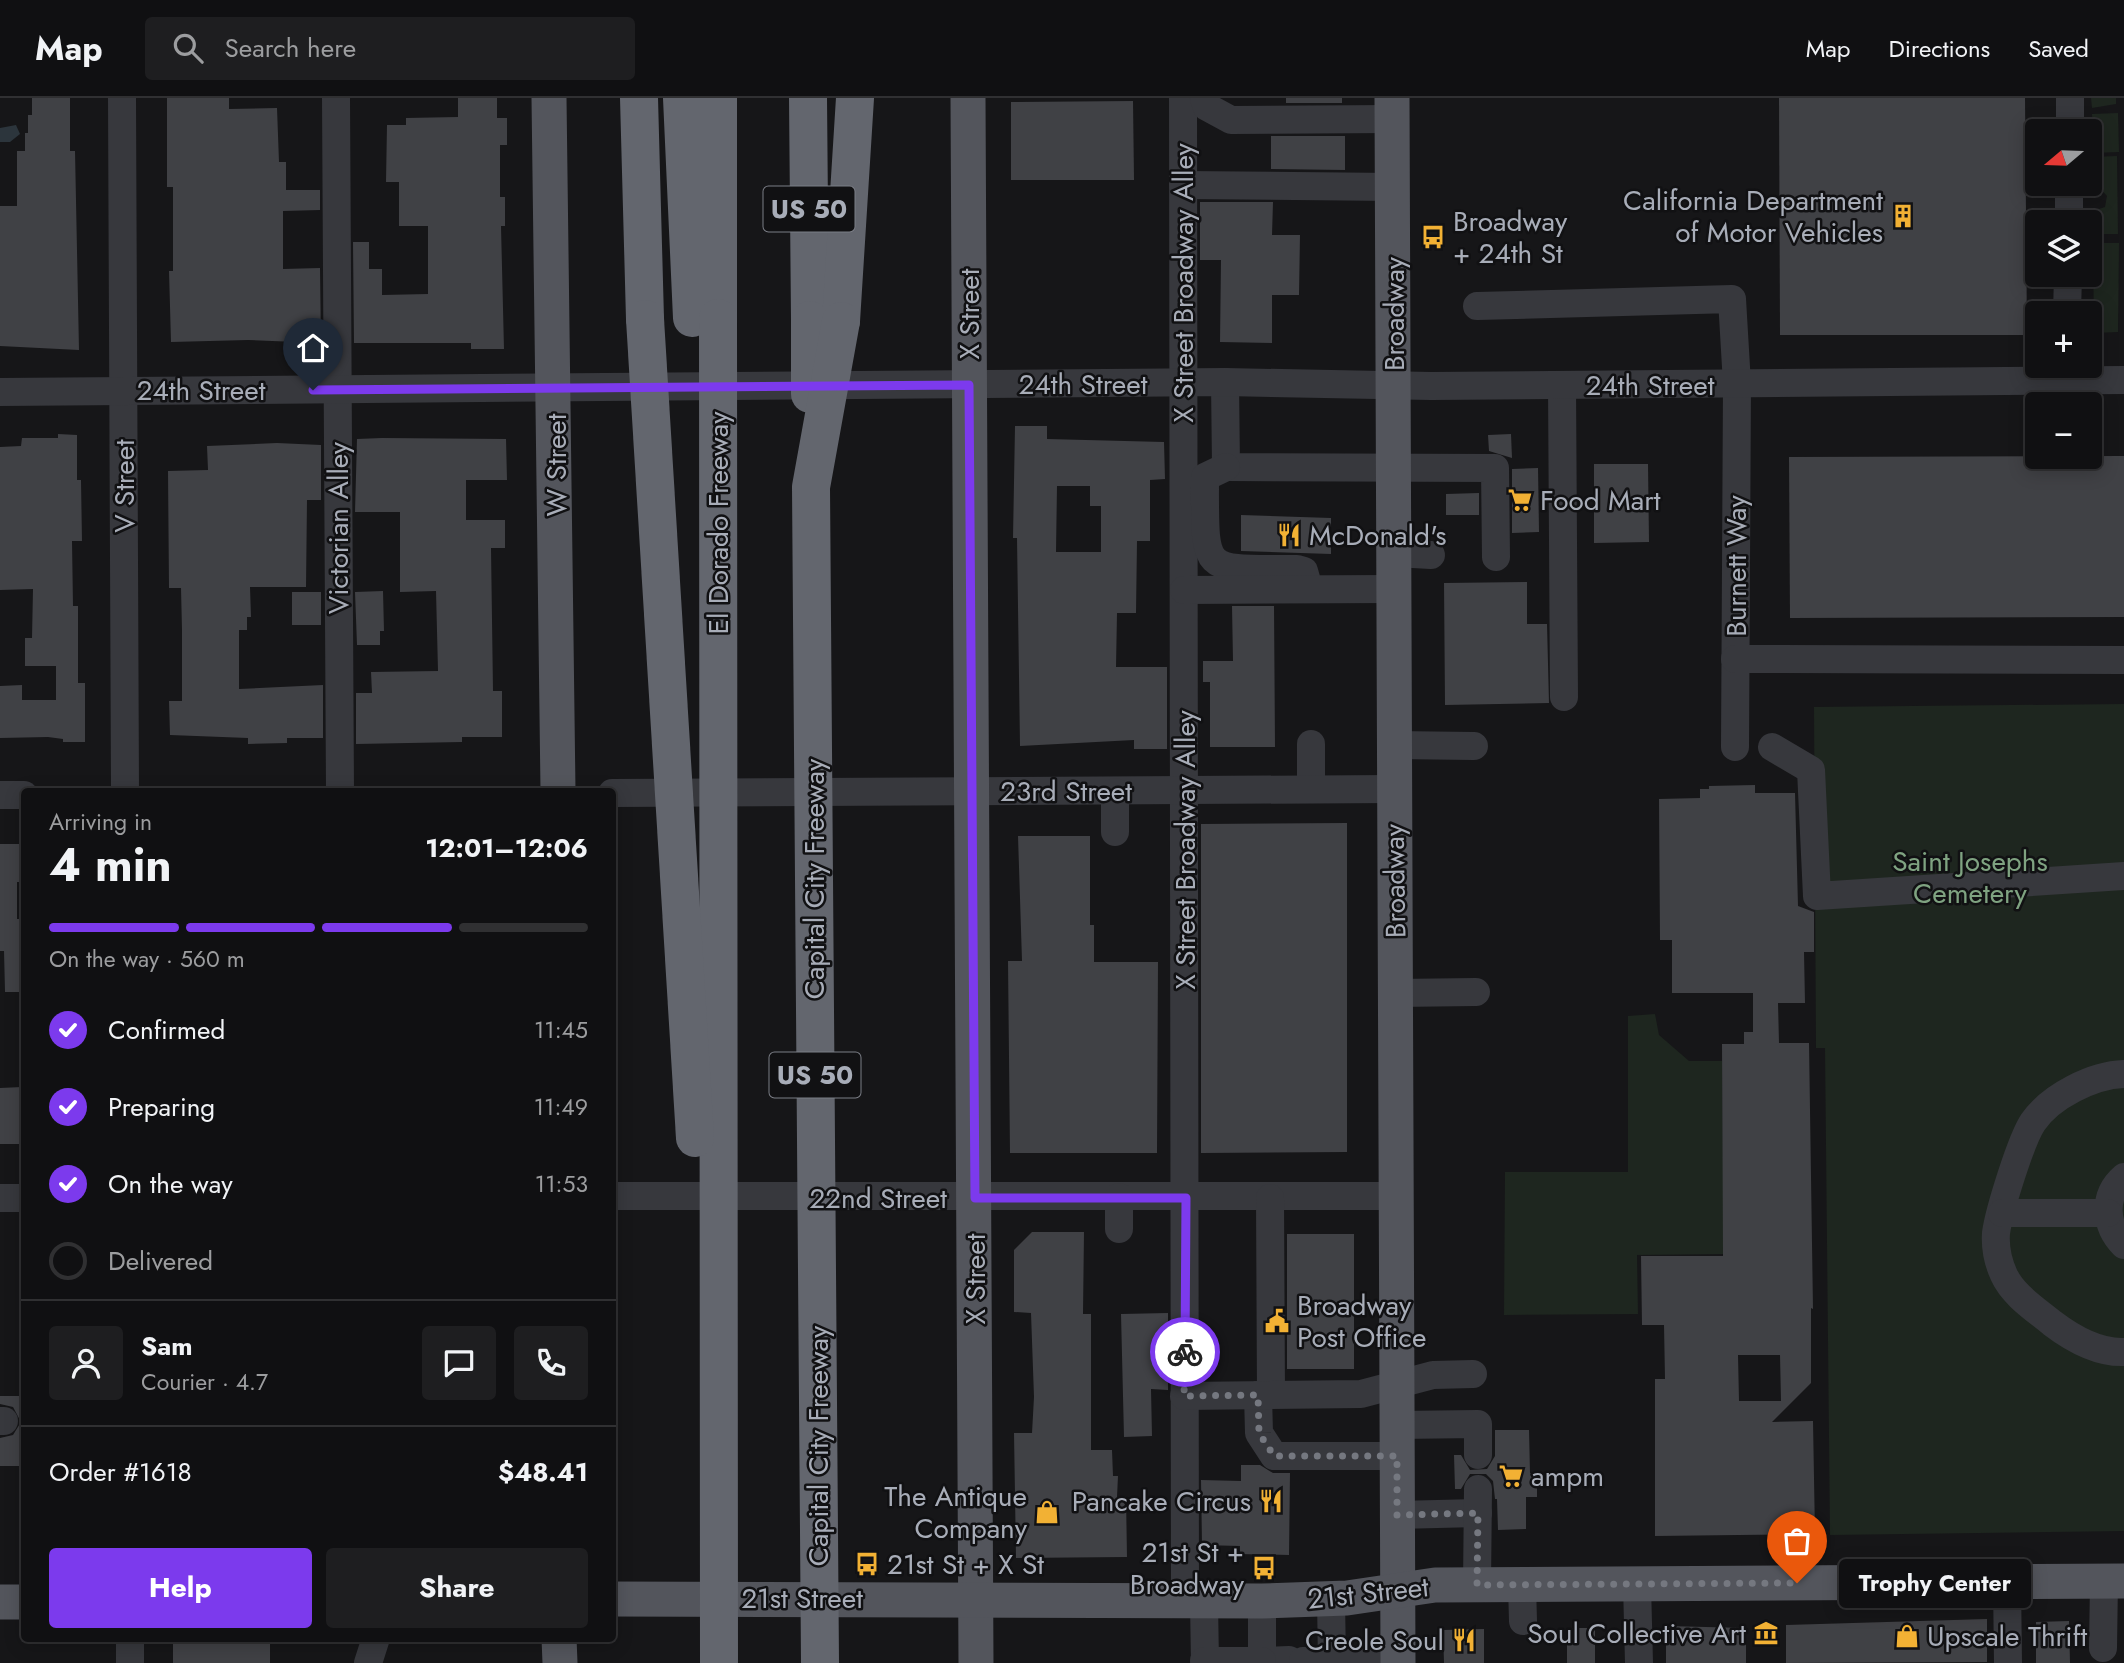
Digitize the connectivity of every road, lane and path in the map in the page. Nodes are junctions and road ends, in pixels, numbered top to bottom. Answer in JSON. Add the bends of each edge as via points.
{"nodes":[{"id":1,"x":122,"y":98,"type":"edge"},
{"id":2,"x":336,"y":98,"type":"edge"},
{"id":3,"x":549,"y":98,"type":"edge"},
{"id":4,"x":639,"y":98,"type":"edge"},
{"id":5,"x":682,"y":98,"type":"edge"},
{"id":6,"x":718,"y":98,"type":"edge"},
{"id":7,"x":808,"y":98,"type":"edge"},
{"id":8,"x":855,"y":98,"type":"edge"},
{"id":9,"x":968,"y":98,"type":"edge"},
{"id":10,"x":1183,"y":98,"type":"edge"},
{"id":11,"x":1204,"y":98,"type":"edge"},
{"id":12,"x":2070,"y":98,"type":"edge"},
{"id":13,"x":1392,"y":108,"type":"edge"},
{"id":14,"x":2070,"y":119,"type":"edge"},
{"id":15,"x":1183,"y":185,"type":"junction"},
{"id":16,"x":1394,"y":187,"type":"junction"},
{"id":17,"x":1477,"y":306,"type":"dead end"},
{"id":18,"x":705,"y":318,"type":"junction"},
{"id":19,"x":825,"y":320,"type":"junction"},
{"id":20,"x":2025,"y":374,"type":"edge"},
{"id":21,"x":2102,"y":377,"type":"edge"},
{"id":22,"x":2124,"y":380,"type":"edge"},
{"id":23,"x":1226,"y":382,"type":"junction"},
{"id":24,"x":1184,"y":383,"type":"junction"},
{"id":25,"x":1394,"y":384,"type":"junction"},
{"id":26,"x":1737,"y":384,"type":"junction"},
{"id":27,"x":969,"y":385,"type":"junction"},
{"id":28,"x":1562,"y":385,"type":"junction"},
{"id":29,"x":555,"y":389,"type":"junction"},
{"id":30,"x":124,"y":390,"type":"junction"},
{"id":31,"x":338,"y":390,"type":"junction"},
{"id":32,"x":0,"y":391,"type":"edge"},
{"id":33,"x":1226,"y":467,"type":"junction"},
{"id":34,"x":1394,"y":467,"type":"junction"},
{"id":35,"x":1395,"y":553,"type":"junction"},
{"id":36,"x":1431,"y":555,"type":"dead end"},
{"id":37,"x":1496,"y":557,"type":"dead end"},
{"id":38,"x":1309,"y":589,"type":"junction"},
{"id":39,"x":1394,"y":589,"type":"junction"},
{"id":40,"x":1184,"y":590,"type":"junction"},
{"id":41,"x":1735,"y":659,"type":"junction"},
{"id":42,"x":2124,"y":660,"type":"edge"},
{"id":43,"x":1564,"y":697,"type":"dead end"},
{"id":44,"x":1311,"y":744,"type":"dead end"},
{"id":45,"x":1394,"y":745,"type":"junction"},
{"id":46,"x":1474,"y":746,"type":"dead end"},
{"id":47,"x":1735,"y":747,"type":"dead end"},
{"id":48,"x":1772,"y":747,"type":"dead end"},
{"id":49,"x":125,"y":788,"type":"edge"},
{"id":50,"x":340,"y":788,"type":"edge"},
{"id":51,"x":558,"y":788,"type":"edge"},
{"id":52,"x":1311,"y":789,"type":"junction"},
{"id":53,"x":1394,"y":789,"type":"junction"},
{"id":54,"x":973,"y":791,"type":"junction"},
{"id":55,"x":1115,"y":792,"type":"junction"},
{"id":56,"x":1185,"y":792,"type":"junction"},
{"id":57,"x":616,"y":793,"type":"edge"},
{"id":58,"x":0,"y":795,"type":"edge"},
{"id":59,"x":21,"y":795,"type":"edge"},
{"id":60,"x":1115,"y":832,"type":"dead end"},
{"id":61,"x":2124,"y":876,"type":"edge"},
{"id":62,"x":1476,"y":992,"type":"dead end"},
{"id":63,"x":1396,"y":993,"type":"junction"},
{"id":64,"x":2124,"y":1074,"type":"edge"},
{"id":65,"x":2124,"y":1177,"type":"edge"},
{"id":66,"x":616,"y":1196,"type":"edge"},
{"id":67,"x":1396,"y":1196,"type":"junction"},
{"id":68,"x":0,"y":1198,"type":"edge"},
{"id":69,"x":21,"y":1198,"type":"edge"},
{"id":70,"x":975,"y":1198,"type":"junction"},
{"id":71,"x":1119,"y":1198,"type":"junction"},
{"id":72,"x":1186,"y":1198,"type":"junction"},
{"id":73,"x":1270,"y":1198,"type":"junction"},
{"id":74,"x":2002,"y":1213,"type":"junction"},
{"id":75,"x":2108,"y":1213,"type":"junction"},
{"id":76,"x":1119,"y":1229,"type":"dead end"},
{"id":77,"x":2124,"y":1245,"type":"edge"},
{"id":78,"x":2124,"y":1352,"type":"edge"},
{"id":79,"x":1473,"y":1374,"type":"dead end"},
{"id":80,"x":1396,"y":1385,"type":"junction"},
{"id":81,"x":1264,"y":1395,"type":"junction"},
{"id":82,"x":1184,"y":1396,"type":"junction"},
{"id":83,"x":1398,"y":1441,"type":"junction"},
{"id":84,"x":1478,"y":1455,"type":"dead end"},
{"id":85,"x":1397,"y":1515,"type":"junction"},
{"id":86,"x":720,"y":1546,"type":"junction"},
{"id":87,"x":2114,"y":1581,"type":"edge"},
{"id":88,"x":2007,"y":1582,"type":"junction"},
{"id":89,"x":1637,"y":1584,"type":"junction"},
{"id":90,"x":1477,"y":1585,"type":"junction"},
{"id":91,"x":1522,"y":1585,"type":"junction"},
{"id":92,"x":1399,"y":1590,"type":"junction"},
{"id":93,"x":975,"y":1598,"type":"junction"},
{"id":94,"x":616,"y":1599,"type":"edge"},
{"id":95,"x":1331,"y":1599,"type":"junction"},
{"id":96,"x":1262,"y":1601,"type":"junction"},
{"id":97,"x":0,"y":1602,"type":"edge"},
{"id":98,"x":21,"y":1602,"type":"edge"},
{"id":99,"x":1194,"y":1602,"type":"junction"},
{"id":100,"x":1522,"y":1621,"type":"dead end"},
{"id":101,"x":130,"y":1642,"type":"edge"},
{"id":102,"x":375,"y":1642,"type":"edge"},
{"id":103,"x":559,"y":1642,"type":"edge"},
{"id":104,"x":2104,"y":1648,"type":"dead end"},
{"id":105,"x":1285,"y":1661,"type":"junction"},
{"id":106,"x":1398,"y":1661,"type":"edge"},
{"id":107,"x":1205,"y":1662,"type":"edge"},
{"id":108,"x":1332,"y":1662,"type":"edge"},
{"id":109,"x":130,"y":1663,"type":"edge"},
{"id":110,"x":368,"y":1663,"type":"edge"},
{"id":111,"x":559,"y":1663,"type":"edge"},
{"id":112,"x":719,"y":1663,"type":"edge"},
{"id":113,"x":820,"y":1663,"type":"edge"},
{"id":114,"x":976,"y":1663,"type":"edge"},
{"id":115,"x":1639,"y":1663,"type":"edge"},
{"id":116,"x":2008,"y":1663,"type":"edge"}],
"edges":[{"from":1,"to":30,"type":"street","name":"V Street"},
{"from":2,"to":31,"type":"street","name":"Victorian Alley"},
{"from":3,"to":29,"type":"main road","name":"W Street"},
{"from":4,"to":86,"type":"highway","bridge":true,"via":[[645,319]]},
{"from":5,"to":18,"type":"highway"},
{"from":6,"to":18,"type":"highway","name":"El Dorado Freeway"},
{"from":7,"to":19,"type":"highway","number":"US 50"},
{"from":8,"to":19,"type":"highway","name":"Capital City Freeway"},
{"from":9,"to":27,"type":"main road","name":"X Street"},
{"from":10,"to":15,"type":"street","name":"X Street Broadway Alley"},
{"from":11,"to":13,"type":"street","via":[[1207,107],[1231,120]]},
{"from":12,"to":14,"type":"street"},
{"from":13,"to":16,"type":"main road","name":"Broadway"},
{"from":15,"to":16,"type":"street"},
{"from":15,"to":24,"type":"street","name":"X Street Broadway Alley"},
{"from":16,"to":25,"type":"main road","name":"Broadway"},
{"from":17,"to":26,"type":"street","name":"Burnett Way","via":[[1732,299]]},
{"from":18,"to":86,"type":"highway","name":"El Dorado Freeway","bridge":true,"via":[[718,906]]},
{"from":19,"to":113,"type":"highway","name":"Capital City Freeway","number":"US 50","bridge":true,"via":[[811,487]]},
{"from":20,"to":26,"type":"street","name":"24th Street"},
{"from":21,"to":22,"type":"street","name":"24th Street"},
{"from":23,"to":24,"type":"street","name":"24th Street"},
{"from":23,"to":25,"type":"street","name":"24th Street"},
{"from":23,"to":33,"type":"street"},
{"from":24,"to":27,"type":"street","name":"24th Street"},
{"from":24,"to":40,"type":"street","name":"X Street Broadway Alley"},
{"from":25,"to":28,"type":"street","name":"24th Street"},
{"from":25,"to":34,"type":"main road","name":"Broadway"},
{"from":26,"to":28,"type":"street","name":"24th Street"},
{"from":26,"to":41,"type":"street","name":"Burnett Way"},
{"from":27,"to":29,"type":"street","name":"24th Street"},
{"from":27,"to":54,"type":"main road","name":"X Street"},
{"from":28,"to":43,"type":"street"},
{"from":29,"to":31,"type":"street","name":"24th Street"},
{"from":29,"to":51,"type":"main road","name":"W Street"},
{"from":30,"to":31,"type":"street","name":"24th Street"},
{"from":30,"to":32,"type":"street","name":"24th Street"},
{"from":30,"to":49,"type":"street","name":"V Street"},
{"from":31,"to":50,"type":"street","name":"Victorian Alley"},
{"from":33,"to":34,"type":"street"},
{"from":33,"to":38,"type":"street","via":[[1205,477],[1209,553],[1227,569],[1304,571]]},
{"from":34,"to":35,"type":"main road","name":"Broadway"},
{"from":34,"to":37,"type":"street","via":[[1495,468]]},
{"from":35,"to":36,"type":"street"},
{"from":35,"to":39,"type":"main road","name":"Broadway"},
{"from":38,"to":39,"type":"street"},
{"from":38,"to":40,"type":"street"},
{"from":39,"to":45,"type":"main road","name":"Broadway"},
{"from":40,"to":56,"type":"street","name":"X Street Broadway Alley"},
{"from":41,"to":42,"type":"street"},
{"from":41,"to":47,"type":"street","name":"Burnett Way"},
{"from":44,"to":52,"type":"street"},
{"from":45,"to":46,"type":"street"},
{"from":45,"to":53,"type":"main road","name":"Broadway"},
{"from":48,"to":61,"type":"street","via":[[1811,770],[1817,896]]},
{"from":52,"to":53,"type":"street","name":"23rd Street"},
{"from":52,"to":56,"type":"street","name":"23rd Street"},
{"from":53,"to":63,"type":"main road","name":"Broadway"},
{"from":54,"to":55,"type":"street","name":"23rd Street"},
{"from":54,"to":57,"type":"street","name":"23rd Street"},
{"from":54,"to":70,"type":"main road","name":"X Street"},
{"from":55,"to":56,"type":"street","name":"23rd Street"},
{"from":55,"to":60,"type":"street"},
{"from":56,"to":72,"type":"street","name":"X Street Broadway Alley","via":[[1173,922]]},
{"from":58,"to":59,"type":"street"},
{"from":62,"to":63,"type":"street"},
{"from":63,"to":67,"type":"main road","name":"Broadway"},
{"from":64,"to":74,"type":"street","via":[[2107,1074],[2041,1113],[2021,1149]]},
{"from":65,"to":75,"type":"street","via":[[2113,1190]]},
{"from":66,"to":70,"type":"street","name":"22nd Street"},
{"from":67,"to":73,"type":"street","name":"22nd Street"},
{"from":67,"to":80,"type":"main road","name":"Broadway"},
{"from":68,"to":69,"type":"street"},
{"from":70,"to":71,"type":"street","name":"22nd Street"},
{"from":70,"to":93,"type":"main road","name":"X Street"},
{"from":71,"to":72,"type":"street","name":"22nd Street"},
{"from":71,"to":76,"type":"street"},
{"from":72,"to":73,"type":"street","name":"22nd Street"},
{"from":72,"to":82,"type":"street","name":"X Street Broadway Alley"},
{"from":73,"to":81,"type":"street"},
{"from":74,"to":75,"type":"street"},
{"from":74,"to":78,"type":"street","via":[[1996,1233],[1997,1254],[2005,1277],[2022,1300],[2063,1331],[2105,1353]]},
{"from":75,"to":77,"type":"street","via":[[2110,1226]]},
{"from":79,"to":80,"type":"street","via":[[1433,1375]]},
{"from":80,"to":81,"type":"street","via":[[1361,1394]]},
{"from":80,"to":83,"type":"main road","name":"Broadway"},
{"from":81,"to":82,"type":"street"},
{"from":81,"to":83,"type":"street","via":[[1259,1433],[1274,1456]]},
{"from":82,"to":99,"type":"street","name":"X Street Broadway Alley"},
{"from":83,"to":84,"type":"street","via":[[1478,1424]]},
{"from":83,"to":85,"type":"main road","name":"Broadway"},
{"from":85,"to":90,"type":"street","via":[[1478,1501]]},
{"from":85,"to":92,"type":"main road","name":"Broadway"},
{"from":86,"to":112,"type":"highway","bridge":true},
{"from":87,"to":88,"type":"main road","name":"21st Street"},
{"from":87,"to":104,"type":"street"},
{"from":88,"to":89,"type":"main road","name":"21st Street"},
{"from":88,"to":116,"type":"street"},
{"from":89,"to":91,"type":"main road","name":"21st Street"},
{"from":89,"to":115,"type":"street"},
{"from":90,"to":91,"type":"main road","name":"21st Street"},
{"from":90,"to":92,"type":"main road","name":"21st Street"},
{"from":91,"to":100,"type":"street"},
{"from":92,"to":95,"type":"main road","name":"21st Street"},
{"from":92,"to":106,"type":"main road","name":"Broadway"},
{"from":93,"to":94,"type":"main road","name":"21st Street"},
{"from":93,"to":99,"type":"main road","name":"21st Street"},
{"from":93,"to":114,"type":"main road","name":"X Street"},
{"from":95,"to":96,"type":"main road","name":"21st Street"},
{"from":95,"to":108,"type":"street"},
{"from":96,"to":99,"type":"main road","name":"21st Street"},
{"from":96,"to":105,"type":"street"},
{"from":97,"to":98,"type":"main road"},
{"from":99,"to":107,"type":"street","name":"X Street Broadway Alley"},
{"from":101,"to":109,"type":"street"},
{"from":102,"to":110,"type":"street"},
{"from":103,"to":111,"type":"main road"},
{"from":105,"to":107,"type":"street"},
{"from":105,"to":108,"type":"street"},
{"from":106,"to":108,"type":"street"}]}
